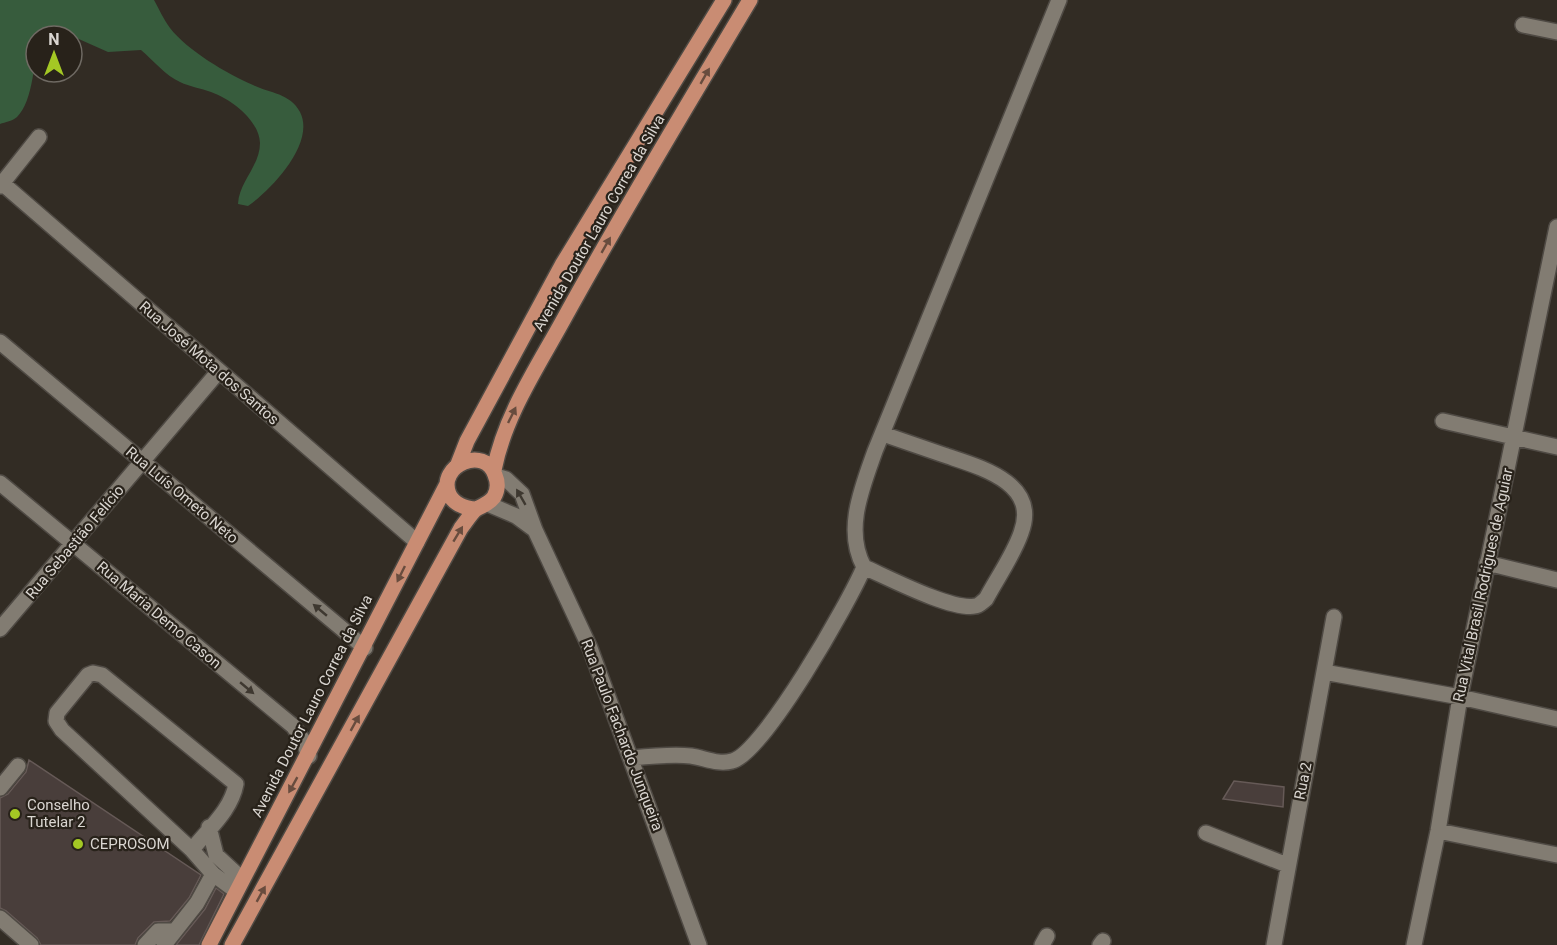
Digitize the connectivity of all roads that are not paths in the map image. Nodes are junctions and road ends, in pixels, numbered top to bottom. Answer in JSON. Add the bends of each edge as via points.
{"nodes":[{"id":1,"x":724,"y":0,"type":"edge"},
{"id":2,"x":750,"y":0,"type":"edge"},
{"id":3,"x":1059,"y":0,"type":"edge"},
{"id":4,"x":1523,"y":25,"type":"dead end"},
{"id":5,"x":1557,"y":32,"type":"edge"},
{"id":6,"x":39,"y":137,"type":"dead end"},
{"id":7,"x":1,"y":185,"type":"edge"},
{"id":8,"x":1557,"y":226,"type":"edge"},
{"id":9,"x":1550,"y":300,"type":"edge"},
{"id":10,"x":0,"y":342,"type":"edge"},
{"id":11,"x":219,"y":372,"type":"junction"},
{"id":12,"x":1443,"y":420,"type":"dead end"},
{"id":13,"x":883,"y":434,"type":"junction"},
{"id":14,"x":1514,"y":437,"type":"junction"},
{"id":15,"x":1557,"y":447,"type":"edge"},
{"id":16,"x":143,"y":462,"type":"junction"},
{"id":17,"x":458,"y":464,"type":"junction"},
{"id":18,"x":495,"y":473,"type":"junction"},
{"id":19,"x":0,"y":483,"type":"edge"},
{"id":20,"x":447,"y":484,"type":"junction"},
{"id":21,"x":482,"y":507,"type":"junction"},
{"id":22,"x":535,"y":530,"type":"junction"},
{"id":23,"x":417,"y":542,"type":"junction"},
{"id":24,"x":73,"y":543,"type":"junction"},
{"id":25,"x":1487,"y":563,"type":"junction"},
{"id":26,"x":864,"y":567,"type":"junction"},
{"id":27,"x":1557,"y":580,"type":"edge"},
{"id":28,"x":1334,"y":617,"type":"dead end"},
{"id":29,"x":0,"y":629,"type":"edge"},
{"id":30,"x":364,"y":648,"type":"junction"},
{"id":31,"x":1324,"y":672,"type":"junction"},
{"id":32,"x":1460,"y":697,"type":"junction"},
{"id":33,"x":1557,"y":719,"type":"edge"},
{"id":34,"x":309,"y":756,"type":"junction"},
{"id":35,"x":632,"y":758,"type":"junction"},
{"id":36,"x":18,"y":766,"type":"dead end"},
{"id":37,"x":0,"y":788,"type":"edge"},
{"id":38,"x":209,"y":827,"type":"junction"},
{"id":39,"x":1438,"y":831,"type":"junction"},
{"id":40,"x":1206,"y":833,"type":"dead end"},
{"id":41,"x":192,"y":850,"type":"junction"},
{"id":42,"x":1557,"y":855,"type":"edge"},
{"id":43,"x":1287,"y":865,"type":"junction"},
{"id":44,"x":213,"y":874,"type":"junction"},
{"id":45,"x":239,"y":885,"type":"junction"},
{"id":46,"x":0,"y":918,"type":"edge"},
{"id":47,"x":176,"y":931,"type":"junction"},
{"id":48,"x":31,"y":945,"type":"edge"},
{"id":49,"x":146,"y":945,"type":"edge"},
{"id":50,"x":164,"y":945,"type":"edge"},
{"id":51,"x":209,"y":945,"type":"edge"},
{"id":52,"x":232,"y":945,"type":"edge"},
{"id":53,"x":699,"y":945,"type":"edge"},
{"id":54,"x":1274,"y":945,"type":"edge"},
{"id":55,"x":1414,"y":945,"type":"edge"}],
"edges":[{"from":1,"to":17,"type":"main road","name":"Avenida Doutor Lauro Correa da Silva","via":[[562,266]]},
{"from":18,"to":2,"type":"main road","name":"Avenida Doutor Lauro Correa da Silva","one_way":true,"via":[[499,444],[510,417]]},
{"from":3,"to":13,"type":"street"},
{"from":4,"to":5,"type":"street"},
{"from":6,"to":7,"type":"street"},
{"from":7,"to":11,"type":"street","name":"Rua José Mota dos Santos"},
{"from":8,"to":9,"type":"street","name":"Rua Vital Brasil Rodrigues de Aguiar"},
{"from":9,"to":14,"type":"street","name":"Rua Vital Brasil Rodrigues de Aguiar"},
{"from":10,"to":16,"type":"street","name":"Rua Luís Ometo Neto"},
{"from":11,"to":16,"type":"street","name":"Rua Sebastião Felício"},
{"from":11,"to":23,"type":"street","name":"Rua José Mota dos Santos"},
{"from":12,"to":14,"type":"street"},
{"from":13,"to":26,"type":"street","via":[[855,523],[855,549]]},
{"from":13,"to":26,"type":"street","via":[[988,470],[1007,481],[1019,495],[1023,523],[986,599],[978,606],[943,601]]},
{"from":14,"to":15,"type":"street"},
{"from":14,"to":25,"type":"street","name":"Rua Vital Brasil Rodrigues de Aguiar"},
{"from":16,"to":24,"type":"street","name":"Rua Sebastião Felício"},
{"from":30,"to":16,"type":"street","name":"Rua Luís Ometo Neto","one_way":true},
{"from":17,"to":18,"type":"main road","via":[[477,460]]},
{"from":17,"to":20,"type":"main road"},
{"from":18,"to":21,"type":"main road","via":[[496,495]]},
{"from":22,"to":18,"type":"street","name":"Rua Paulo Fachardo Junqueira","one_way":true,"via":[[522,494]]},
{"from":19,"to":24,"type":"street","name":"Rua Maria Demo Cason"},
{"from":20,"to":21,"type":"main road","via":[[456,503],[465,508]]},
{"from":20,"to":23,"type":"main road","name":"Avenida Doutor Lauro Correa da Silva"},
{"from":21,"to":22,"type":"street","via":[[516,516]]},
{"from":52,"to":21,"type":"main road","one_way":true,"via":[[460,528]]},
{"from":22,"to":35,"type":"street","name":"Rua Paulo Fachardo Junqueira","via":[[590,648]]},
{"from":23,"to":30,"type":"main road","name":"Avenida Doutor Lauro Correa da Silva","one_way":true},
{"from":24,"to":29,"type":"street","name":"Rua Sebastião Felício"},
{"from":24,"to":34,"type":"street","name":"Rua Maria Demo Cason","one_way":true,"via":[[293,726]]},
{"from":25,"to":27,"type":"street"},
{"from":25,"to":32,"type":"street","name":"Rua Vital Brasil Rodrigues de Aguiar"},
{"from":26,"to":35,"type":"street","via":[[850,598],[801,677],[743,756],[721,762],[691,756]]},
{"from":28,"to":31,"type":"street","name":"Rua 2"},
{"from":30,"to":34,"type":"main road","name":"Avenida Doutor Lauro Correa da Silva"},
{"from":31,"to":32,"type":"street"},
{"from":31,"to":43,"type":"street","name":"Rua 2"},
{"from":32,"to":33,"type":"street"},
{"from":32,"to":39,"type":"street","name":"Rua Vital Brasil Rodrigues de Aguiar"},
{"from":34,"to":45,"type":"main road","name":"Avenida Doutor Lauro Correa da Silva","one_way":true},
{"from":35,"to":53,"type":"street","name":"Rua Paulo Fachardo Junqueira"},
{"from":36,"to":37,"type":"street"},
{"from":38,"to":41,"type":"street"},
{"from":38,"to":41,"type":"street","via":[[222,816],[236,784],[102,675],[87,675],[57,713],[56,721]]},
{"from":38,"to":45,"type":"street","via":[[216,855]]},
{"from":39,"to":42,"type":"street"},
{"from":39,"to":55,"type":"street","name":"Rua Vital Brasil Rodrigues de Aguiar"},
{"from":40,"to":43,"type":"street"},
{"from":41,"to":44,"type":"street"},
{"from":43,"to":54,"type":"street","name":"Rua 2"},
{"from":44,"to":45,"type":"street"},
{"from":44,"to":47,"type":"street"},
{"from":45,"to":51,"type":"main road","name":"Avenida Doutor Lauro Correa da Silva"},
{"from":46,"to":48,"type":"street"},
{"from":47,"to":49,"type":"street","via":[[158,931]]},
{"from":47,"to":50,"type":"street"}]}
